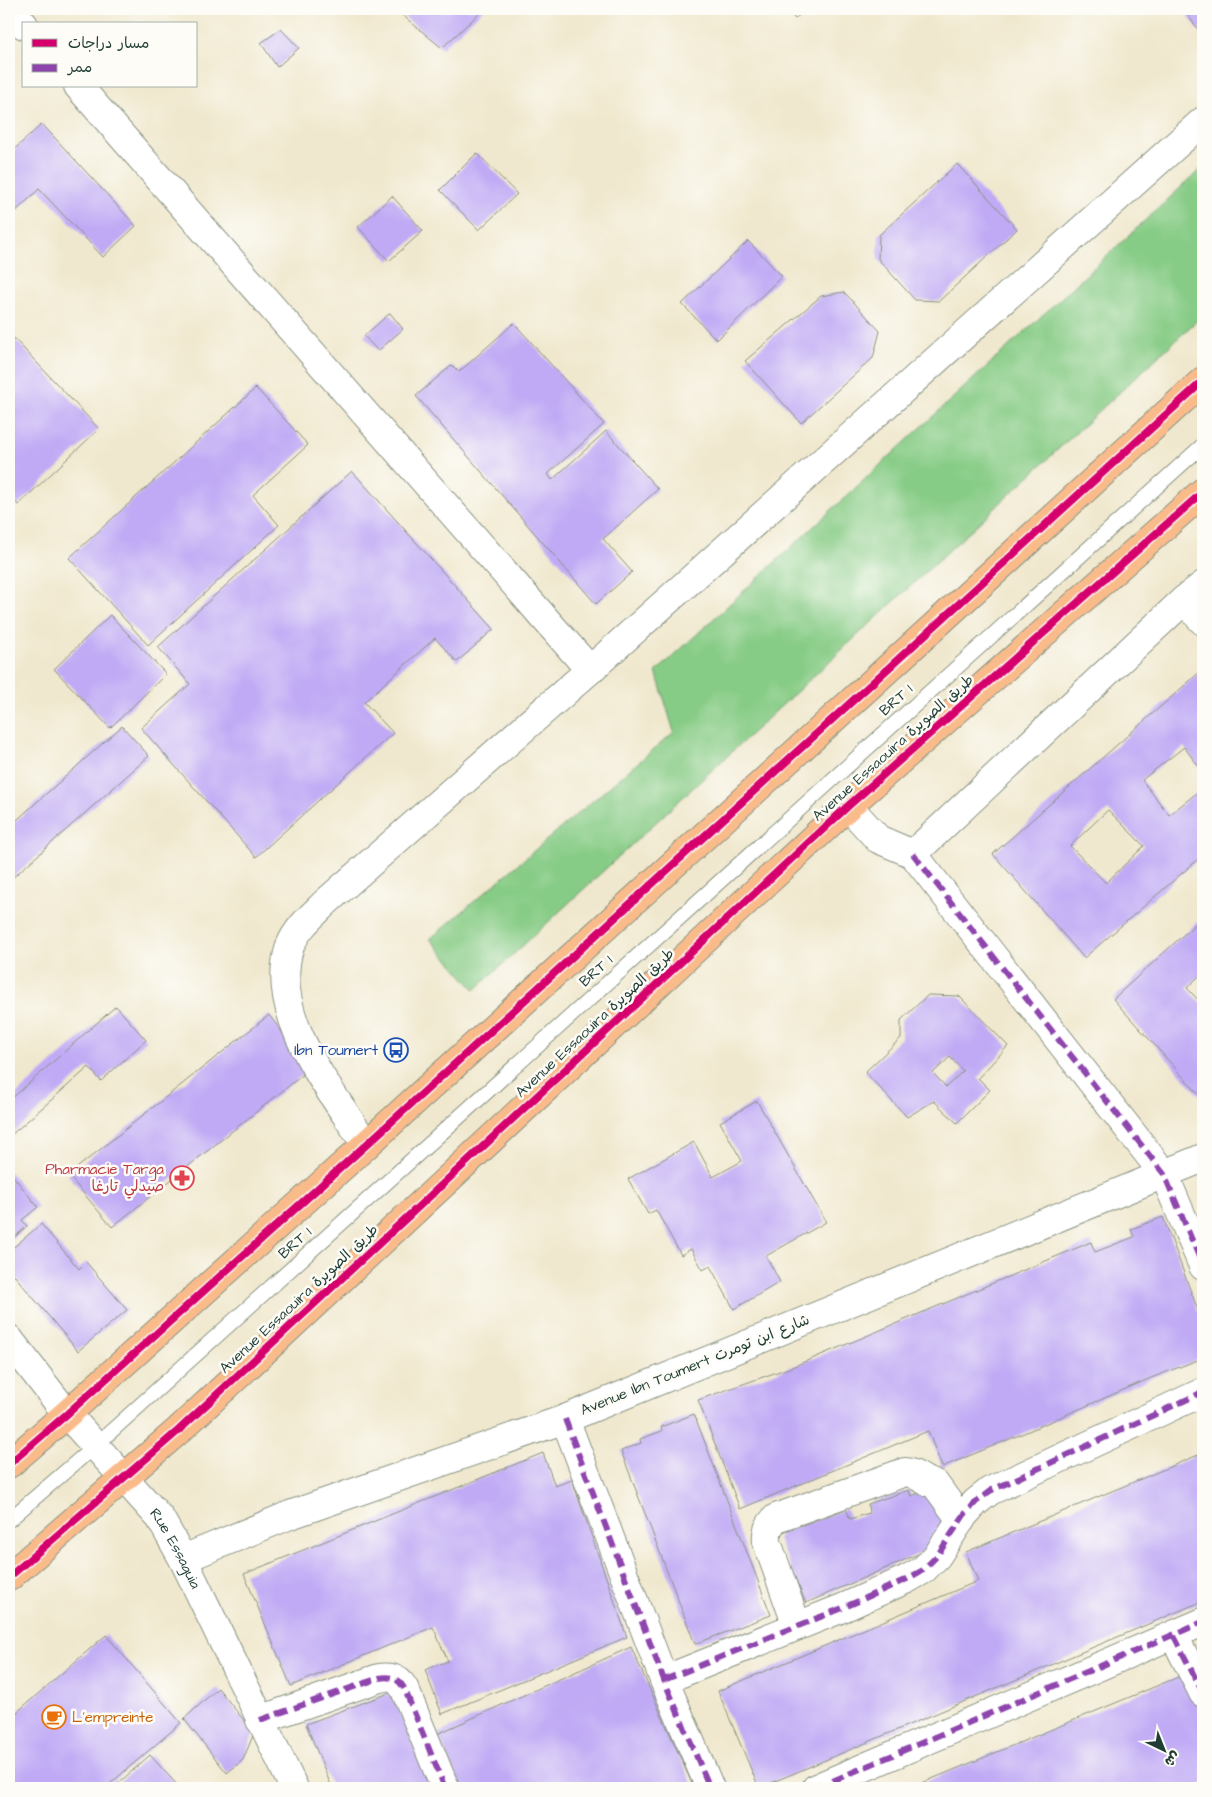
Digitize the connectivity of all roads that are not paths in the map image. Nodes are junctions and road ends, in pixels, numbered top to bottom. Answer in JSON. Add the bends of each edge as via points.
{"nodes":[{"id":1,"x":10,"y":9,"type":"edge"},
{"id":2,"x":22,"y":23,"type":"edge"},
{"id":3,"x":80,"y":88,"type":"edge"},
{"id":4,"x":1203,"y":121,"type":"edge"},
{"id":5,"x":1203,"y":381,"type":"edge"},
{"id":6,"x":1203,"y":445,"type":"edge"},
{"id":7,"x":1203,"y":492,"type":"edge"},
{"id":8,"x":1193,"y":593,"type":"edge"},
{"id":9,"x":1203,"y":621,"type":"edge"},
{"id":10,"x":590,"y":670,"type":"junction"},
{"id":11,"x":848,"y":806,"type":"junction"},
{"id":12,"x":913,"y":854,"type":"junction"},
{"id":13,"x":366,"y":1145,"type":"junction"},
{"id":14,"x":1203,"y":1158,"type":"edge"},
{"id":15,"x":1164,"y":1174,"type":"junction"},
{"id":16,"x":1203,"y":1266,"type":"edge"},
{"id":17,"x":9,"y":1339,"type":"edge"},
{"id":18,"x":1203,"y":1392,"type":"edge"},
{"id":19,"x":67,"y":1414,"type":"junction"},
{"id":20,"x":565,"y":1418,"type":"junction"},
{"id":21,"x":96,"y":1445,"type":"junction"},
{"id":22,"x":9,"y":1464,"type":"edge"},
{"id":23,"x":124,"y":1478,"type":"junction"},
{"id":24,"x":9,"y":1520,"type":"edge"},
{"id":25,"x":961,"y":1520,"type":"junction"},
{"id":26,"x":182,"y":1559,"type":"junction"},
{"id":27,"x":9,"y":1577,"type":"edge"},
{"id":28,"x":1203,"y":1622,"type":"edge"},
{"id":29,"x":797,"y":1626,"type":"junction"},
{"id":30,"x":1174,"y":1636,"type":"junction"},
{"id":31,"x":664,"y":1680,"type":"junction"},
{"id":32,"x":1203,"y":1692,"type":"edge"},
{"id":33,"x":260,"y":1720,"type":"junction"},
{"id":34,"x":294,"y":1788,"type":"edge"},
{"id":35,"x":445,"y":1788,"type":"edge"},
{"id":36,"x":710,"y":1788,"type":"edge"},
{"id":37,"x":816,"y":1788,"type":"edge"}],
"edges":[{"from":1,"to":2,"type":"street"},
{"from":3,"to":10,"type":"street"},
{"from":4,"to":10,"type":"street"},
{"from":5,"to":13,"type":"main road"},
{"from":6,"to":21,"type":"lane","name":"BRT 1"},
{"from":7,"to":11,"type":"main road","name":"Avenue Essaouira طريق الصويرة"},
{"from":8,"to":9,"type":"street"},
{"from":8,"to":12,"type":"street"},
{"from":10,"to":13,"type":"street","via":[[326,902],[303,925],[291,945],[284,970],[293,1022],[306,1051]]},
{"from":11,"to":12,"type":"street","via":[[878,839]]},
{"from":11,"to":23,"type":"main road","name":"Avenue Essaouira طريق الصويرة"},
{"from":12,"to":15,"type":"street"},
{"from":13,"to":19,"type":"main road"},
{"from":14,"to":15,"type":"street","name":"Avenue Ibn Toumert شارع ابن تومرت"},
{"from":15,"to":16,"type":"street"},
{"from":15,"to":20,"type":"street","name":"Avenue Ibn Toumert شارع ابن تومرت"},
{"from":17,"to":19,"type":"street","name":"Rue Essaguia"},
{"from":18,"to":25,"type":"street","via":[[990,1491]]},
{"from":19,"to":21,"type":"street","name":"Rue Essaguia"},
{"from":19,"to":22,"type":"main road"},
{"from":20,"to":26,"type":"street","name":"Avenue Ibn Toumert شارع ابن تومرت","via":[[290,1515]]},
{"from":20,"to":31,"type":"street"},
{"from":21,"to":23,"type":"street","name":"Rue Essaguia"},
{"from":21,"to":24,"type":"lane","name":"BRT 1"},
{"from":23,"to":26,"type":"street","name":"Rue Essaguia","via":[[160,1518]]},
{"from":23,"to":27,"type":"main road","name":"Avenue Essaouira طريق الصويرة"},
{"from":25,"to":29,"type":"street","via":[[937,1556],[923,1570]]},
{"from":25,"to":29,"type":"street","via":[[935,1484],[928,1483],[918,1474],[905,1472],[776,1518],[768,1527],[767,1542]]},
{"from":26,"to":33,"type":"street","name":"Rue Essaguia"},
{"from":28,"to":30,"type":"street"},
{"from":29,"to":31,"type":"street"},
{"from":30,"to":32,"type":"street"},
{"from":30,"to":37,"type":"street"},
{"from":31,"to":36,"type":"street"},
{"from":33,"to":34,"type":"street","name":"Rue Essaguia"},
{"from":33,"to":35,"type":"street","via":[[379,1678],[392,1677],[405,1690]]}]}
